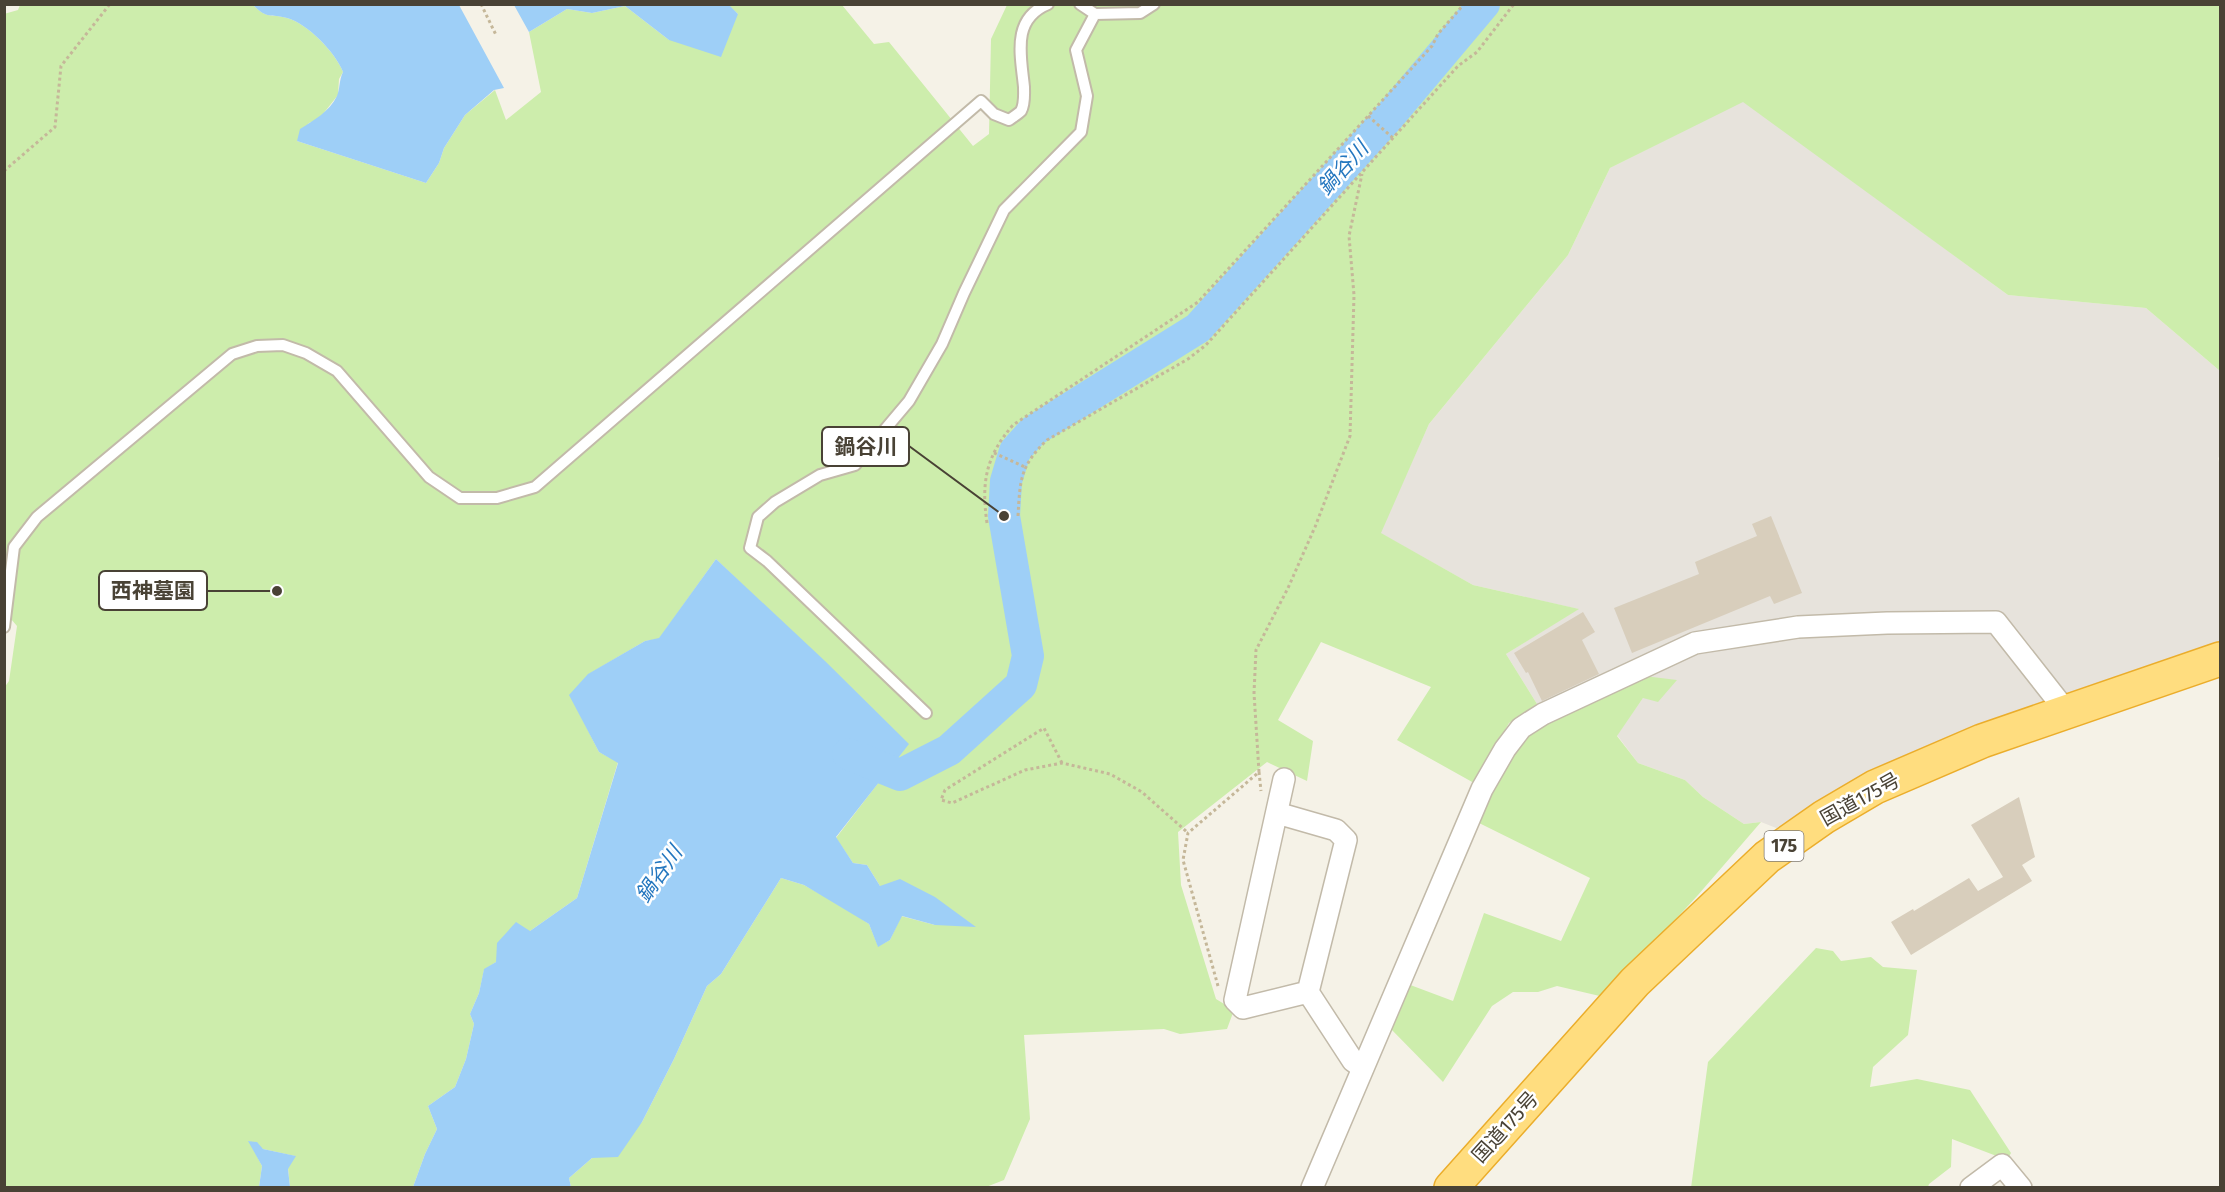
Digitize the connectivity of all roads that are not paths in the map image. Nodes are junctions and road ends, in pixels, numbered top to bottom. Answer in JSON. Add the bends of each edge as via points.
{"nodes":[{"id":1,"x":1048,"y":4,"type":"edge"},
{"id":2,"x":1080,"y":4,"type":"edge"},
{"id":3,"x":1154,"y":4,"type":"edge"},
{"id":4,"x":1095,"y":14,"type":"junction"},
{"id":5,"x":4,"y":627,"type":"edge"},
{"id":6,"x":2220,"y":659,"type":"edge"},
{"id":7,"x":2066,"y":711,"type":"junction"},
{"id":8,"x":926,"y":713,"type":"dead end"},
{"id":9,"x":1284,"y":779,"type":"dead end"},
{"id":10,"x":1277,"y":813,"type":"junction"},
{"id":11,"x":1308,"y":992,"type":"junction"},
{"id":12,"x":1363,"y":1068,"type":"junction"},
{"id":13,"x":1312,"y":1188,"type":"edge"},
{"id":14,"x":1451,"y":1188,"type":"edge"},
{"id":15,"x":1971,"y":1188,"type":"edge"},
{"id":16,"x":2021,"y":1188,"type":"edge"}],
"edges":[{"from":1,"to":5,"type":"lane","via":[[1025,22],[1022,31],[1025,99],[1021,111],[1010,120],[994,114],[981,101],[535,487],[497,498],[460,498],[429,477],[338,371],[284,345],[257,346],[232,354],[37,517],[14,547]]},
{"from":2,"to":4,"type":"lane"},
{"from":3,"to":4,"type":"lane","via":[[1140,13]]},
{"from":4,"to":8,"type":"lane","via":[[1076,50],[1087,96],[1081,132],[1004,210],[942,344],[909,401],[855,465],[820,475],[758,517],[750,548]]},
{"from":6,"to":7,"type":"highway","name":"国道175号","number":"175"},
{"from":7,"to":12,"type":"street","via":[[1996,622],[1798,627],[1695,643],[1543,714],[1521,728],[1482,789]]},
{"from":7,"to":14,"type":"highway","name":"国道175号","number":"175","via":[[1982,741],[1875,787],[1767,857],[1635,982]]},
{"from":9,"to":10,"type":"street"},
{"from":10,"to":11,"type":"street","via":[[1336,830],[1346,840]]},
{"from":10,"to":11,"type":"street","via":[[1235,1000],[1242,1008]]},
{"from":11,"to":12,"type":"street","via":[[1353,1060]]},
{"from":12,"to":13,"type":"street"},
{"from":15,"to":16,"type":"street","via":[[2002,1165]]}]}
